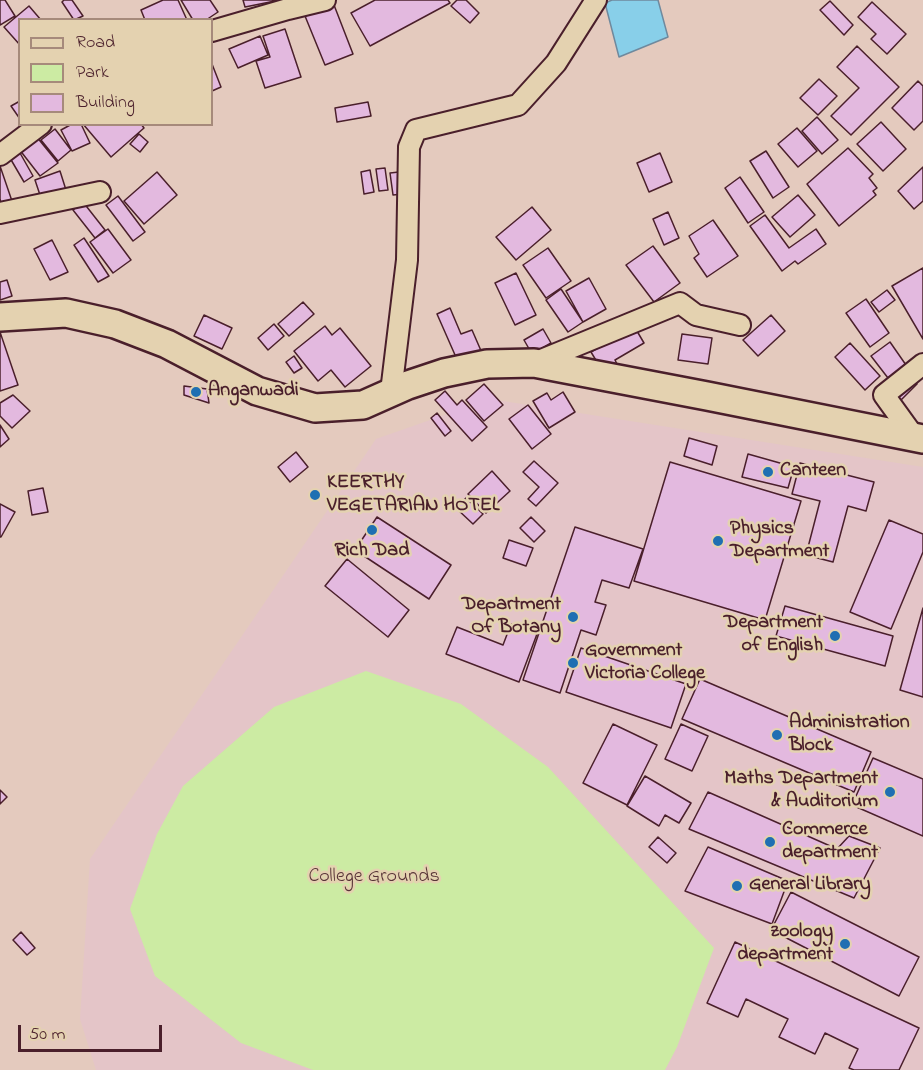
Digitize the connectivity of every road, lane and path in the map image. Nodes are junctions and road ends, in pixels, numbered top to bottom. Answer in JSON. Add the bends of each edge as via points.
{"nodes":[{"id":1,"x":326,"y":0,"type":"edge"},
{"id":2,"x":596,"y":0,"type":"edge"},
{"id":3,"x":213,"y":31,"type":"edge"},
{"id":4,"x":38,"y":126,"type":"edge"},
{"id":5,"x":0,"y":155,"type":"edge"},
{"id":6,"x":100,"y":192,"type":"dead end"},
{"id":7,"x":0,"y":213,"type":"edge"},
{"id":8,"x":0,"y":317,"type":"edge"},
{"id":9,"x":740,"y":325,"type":"dead end"},
{"id":10,"x":534,"y":363,"type":"junction"},
{"id":11,"x":923,"y":364,"type":"edge"},
{"id":12,"x":391,"y":392,"type":"junction"},
{"id":13,"x":919,"y":438,"type":"edge"}],
"edges":[{"from":1,"to":3,"type":"street"},
{"from":2,"to":12,"type":"street","via":[[556,63],[518,105],[416,130],[409,147],[407,260]]},
{"from":4,"to":5,"type":"street"},
{"from":6,"to":7,"type":"street"},
{"from":8,"to":12,"type":"main road","via":[[66,313],[114,324],[167,344],[257,391],[315,408],[363,405]]},
{"from":9,"to":10,"type":"street","via":[[696,315],[680,303]]},
{"from":10,"to":12,"type":"main road","via":[[487,364],[444,373]]},
{"from":10,"to":13,"type":"main road"},
{"from":11,"to":13,"type":"street","via":[[884,395]]}]}
